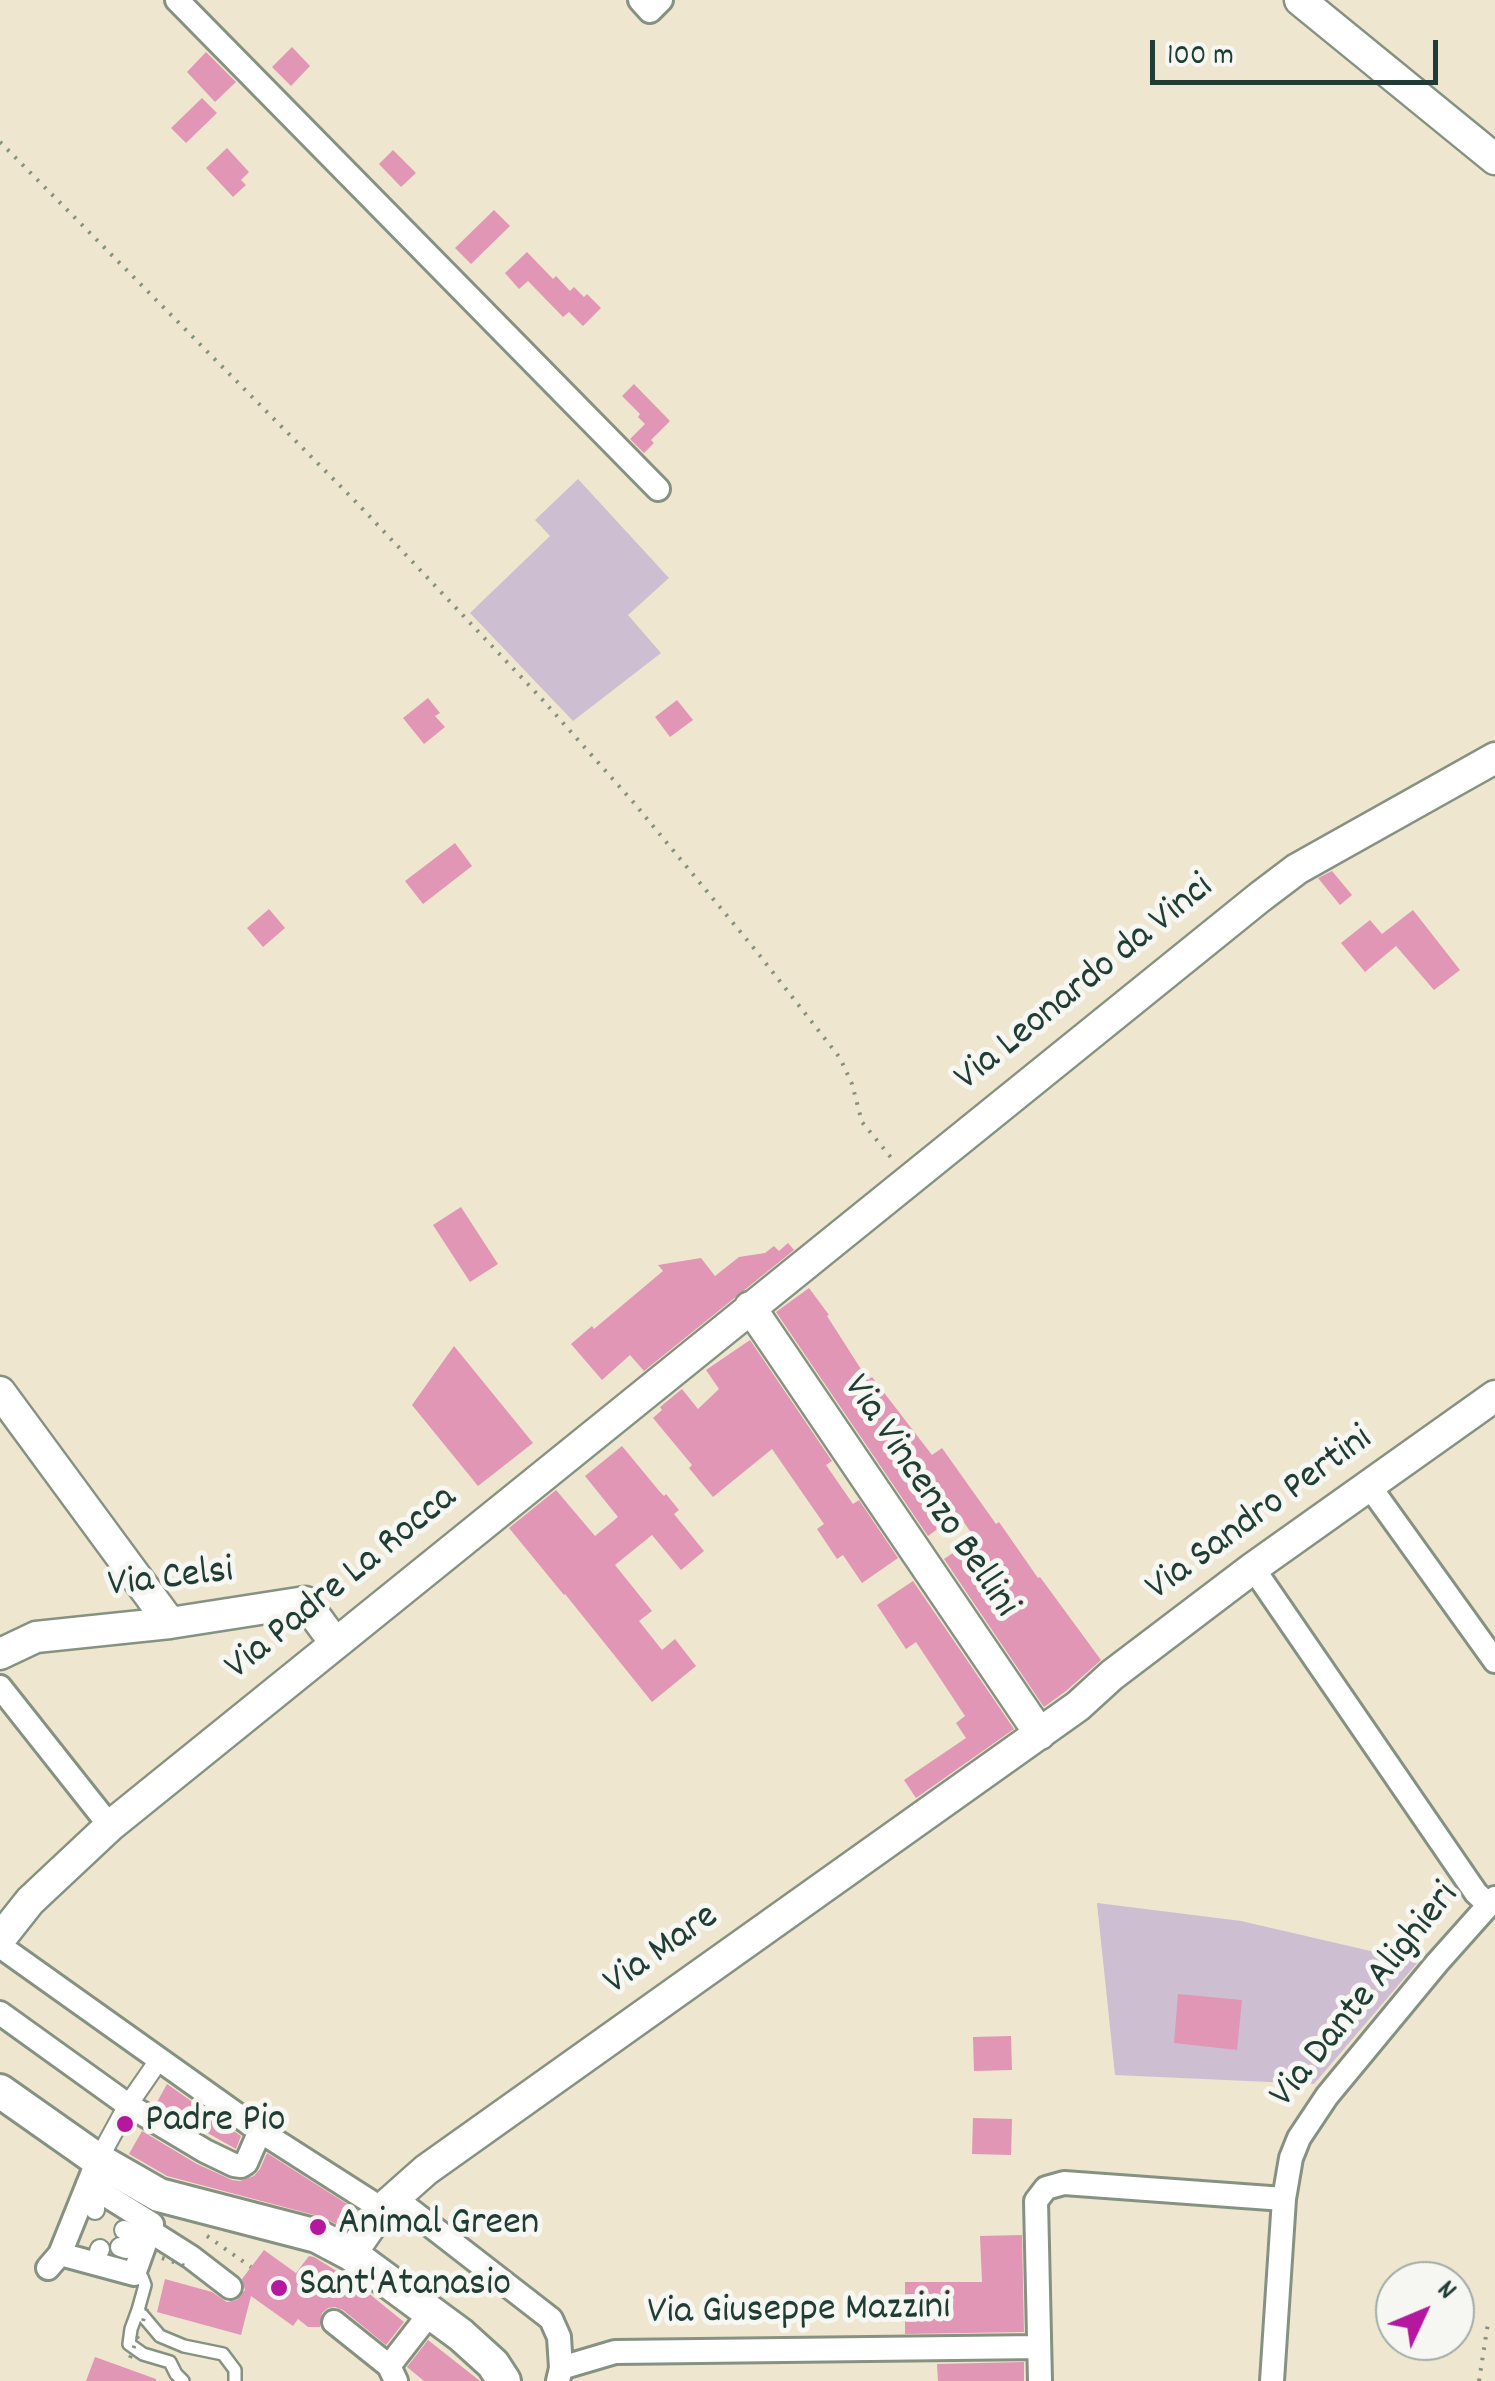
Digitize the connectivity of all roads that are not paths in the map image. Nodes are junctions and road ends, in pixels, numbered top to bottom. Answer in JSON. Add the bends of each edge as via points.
{"nodes":[{"id":1,"x":177,"y":0,"type":"edge"},
{"id":2,"x":640,"y":0,"type":"edge"},
{"id":3,"x":661,"y":0,"type":"edge"},
{"id":4,"x":1300,"y":0,"type":"edge"},
{"id":5,"x":1495,"y":159,"type":"edge"},
{"id":6,"x":658,"y":489,"type":"dead end"},
{"id":7,"x":1495,"y":758,"type":"edge"},
{"id":8,"x":750,"y":1307,"type":"junction"},
{"id":9,"x":0,"y":1392,"type":"edge"},
{"id":10,"x":1495,"y":1396,"type":"edge"},
{"id":11,"x":1495,"y":1418,"type":"edge"},
{"id":12,"x":1375,"y":1494,"type":"junction"},
{"id":13,"x":1258,"y":1576,"type":"junction"},
{"id":14,"x":170,"y":1623,"type":"junction"},
{"id":15,"x":335,"y":1643,"type":"junction"},
{"id":16,"x":0,"y":1654,"type":"edge"},
{"id":17,"x":1495,"y":1661,"type":"edge"},
{"id":18,"x":0,"y":1687,"type":"edge"},
{"id":19,"x":1040,"y":1734,"type":"junction"},
{"id":20,"x":110,"y":1826,"type":"junction"},
{"id":21,"x":1492,"y":1902,"type":"edge"},
{"id":22,"x":0,"y":1943,"type":"edge"},
{"id":23,"x":0,"y":2013,"type":"edge"},
{"id":24,"x":165,"y":2050,"type":"junction"},
{"id":25,"x":0,"y":2091,"type":"edge"},
{"id":26,"x":128,"y":2105,"type":"junction"},
{"id":27,"x":260,"y":2131,"type":"junction"},
{"id":28,"x":96,"y":2192,"type":"junction"},
{"id":29,"x":1284,"y":2199,"type":"junction"},
{"id":30,"x":388,"y":2203,"type":"junction"},
{"id":31,"x":133,"y":2239,"type":"junction"},
{"id":32,"x":350,"y":2254,"type":"junction"},
{"id":33,"x":230,"y":2287,"type":"dead end"},
{"id":34,"x":431,"y":2312,"type":"junction"},
{"id":35,"x":140,"y":2316,"type":"junction"},
{"id":36,"x":334,"y":2322,"type":"dead end"},
{"id":37,"x":1039,"y":2347,"type":"junction"},
{"id":38,"x":392,"y":2373,"type":"edge"},
{"id":39,"x":559,"y":2374,"type":"edge"},
{"id":40,"x":178,"y":2380,"type":"edge"},
{"id":41,"x":236,"y":2381,"type":"edge"},
{"id":42,"x":504,"y":2381,"type":"edge"},
{"id":43,"x":1040,"y":2381,"type":"edge"},
{"id":44,"x":1272,"y":2381,"type":"edge"}],
"edges":[{"from":1,"to":6,"type":"street"},
{"from":2,"to":3,"type":"street","via":[[650,11]]},
{"from":4,"to":5,"type":"street"},
{"from":7,"to":8,"type":"street","name":"Via Leonardo da Vinci","via":[[1297,869]]},
{"from":8,"to":15,"type":"street","name":"Via Padre La Rocca"},
{"from":8,"to":19,"type":"street","name":"Via Vincenzo Bellini"},
{"from":9,"to":14,"type":"street"},
{"from":10,"to":12,"type":"street","name":"Via Sandro Pertini"},
{"from":11,"to":12,"type":"street","name":"Via Sandro Pertini"},
{"from":12,"to":13,"type":"street","name":"Via Sandro Pertini"},
{"from":12,"to":17,"type":"street"},
{"from":13,"to":19,"type":"street","name":"Via Sandro Pertini","via":[[1120,1687]]},
{"from":13,"to":21,"type":"street","via":[[1476,1893]]},
{"from":14,"to":15,"type":"street","name":"Via Celsi","via":[[305,1602]]},
{"from":14,"to":16,"type":"street","name":"Via Celsi","via":[[36,1637]]},
{"from":15,"to":20,"type":"street","name":"Via Padre La Rocca"},
{"from":18,"to":20,"type":"street"},
{"from":19,"to":30,"type":"street","name":"Via Mare"},
{"from":20,"to":22,"type":"street","name":"Via Padre La Rocca","via":[[30,1901]]},
{"from":21,"to":29,"type":"street","name":"Via Dante Alighieri","via":[[1316,2109],[1291,2158]]},
{"from":22,"to":24,"type":"street"},
{"from":23,"to":26,"type":"street"},
{"from":24,"to":26,"type":"street"},
{"from":24,"to":27,"type":"street"},
{"from":25,"to":28,"type":"main road"},
{"from":26,"to":27,"type":"street","via":[[234,2165],[246,2162]]},
{"from":26,"to":28,"type":"street"},
{"from":27,"to":30,"type":"street"},
{"from":28,"to":31,"type":"street"},
{"from":28,"to":31,"type":"street","via":[[54,2261],[98,2256]]},
{"from":28,"to":32,"type":"main road","via":[[159,2194],[317,2236]]},
{"from":29,"to":37,"type":"street","via":[[1064,2183],[1046,2188],[1036,2201]]},
{"from":29,"to":44,"type":"street","name":"Via Dante Alighieri"},
{"from":30,"to":32,"type":"street","name":"Via Mare"},
{"from":30,"to":39,"type":"street","via":[[551,2319],[559,2337]]},
{"from":31,"to":33,"type":"street","via":[[191,2257]]},
{"from":31,"to":35,"type":"lane","via":[[145,2286]]},
{"from":32,"to":34,"type":"main road"},
{"from":34,"to":38,"type":"street"},
{"from":34,"to":42,"type":"main road"},
{"from":35,"to":40,"type":"lane","via":[[129,2344],[170,2362]]},
{"from":35,"to":41,"type":"lane","via":[[160,2336],[223,2354]]},
{"from":36,"to":38,"type":"street"},
{"from":37,"to":39,"type":"street","name":"Via Giuseppe Mazzini","via":[[615,2352]]},
{"from":37,"to":43,"type":"street"}]}
